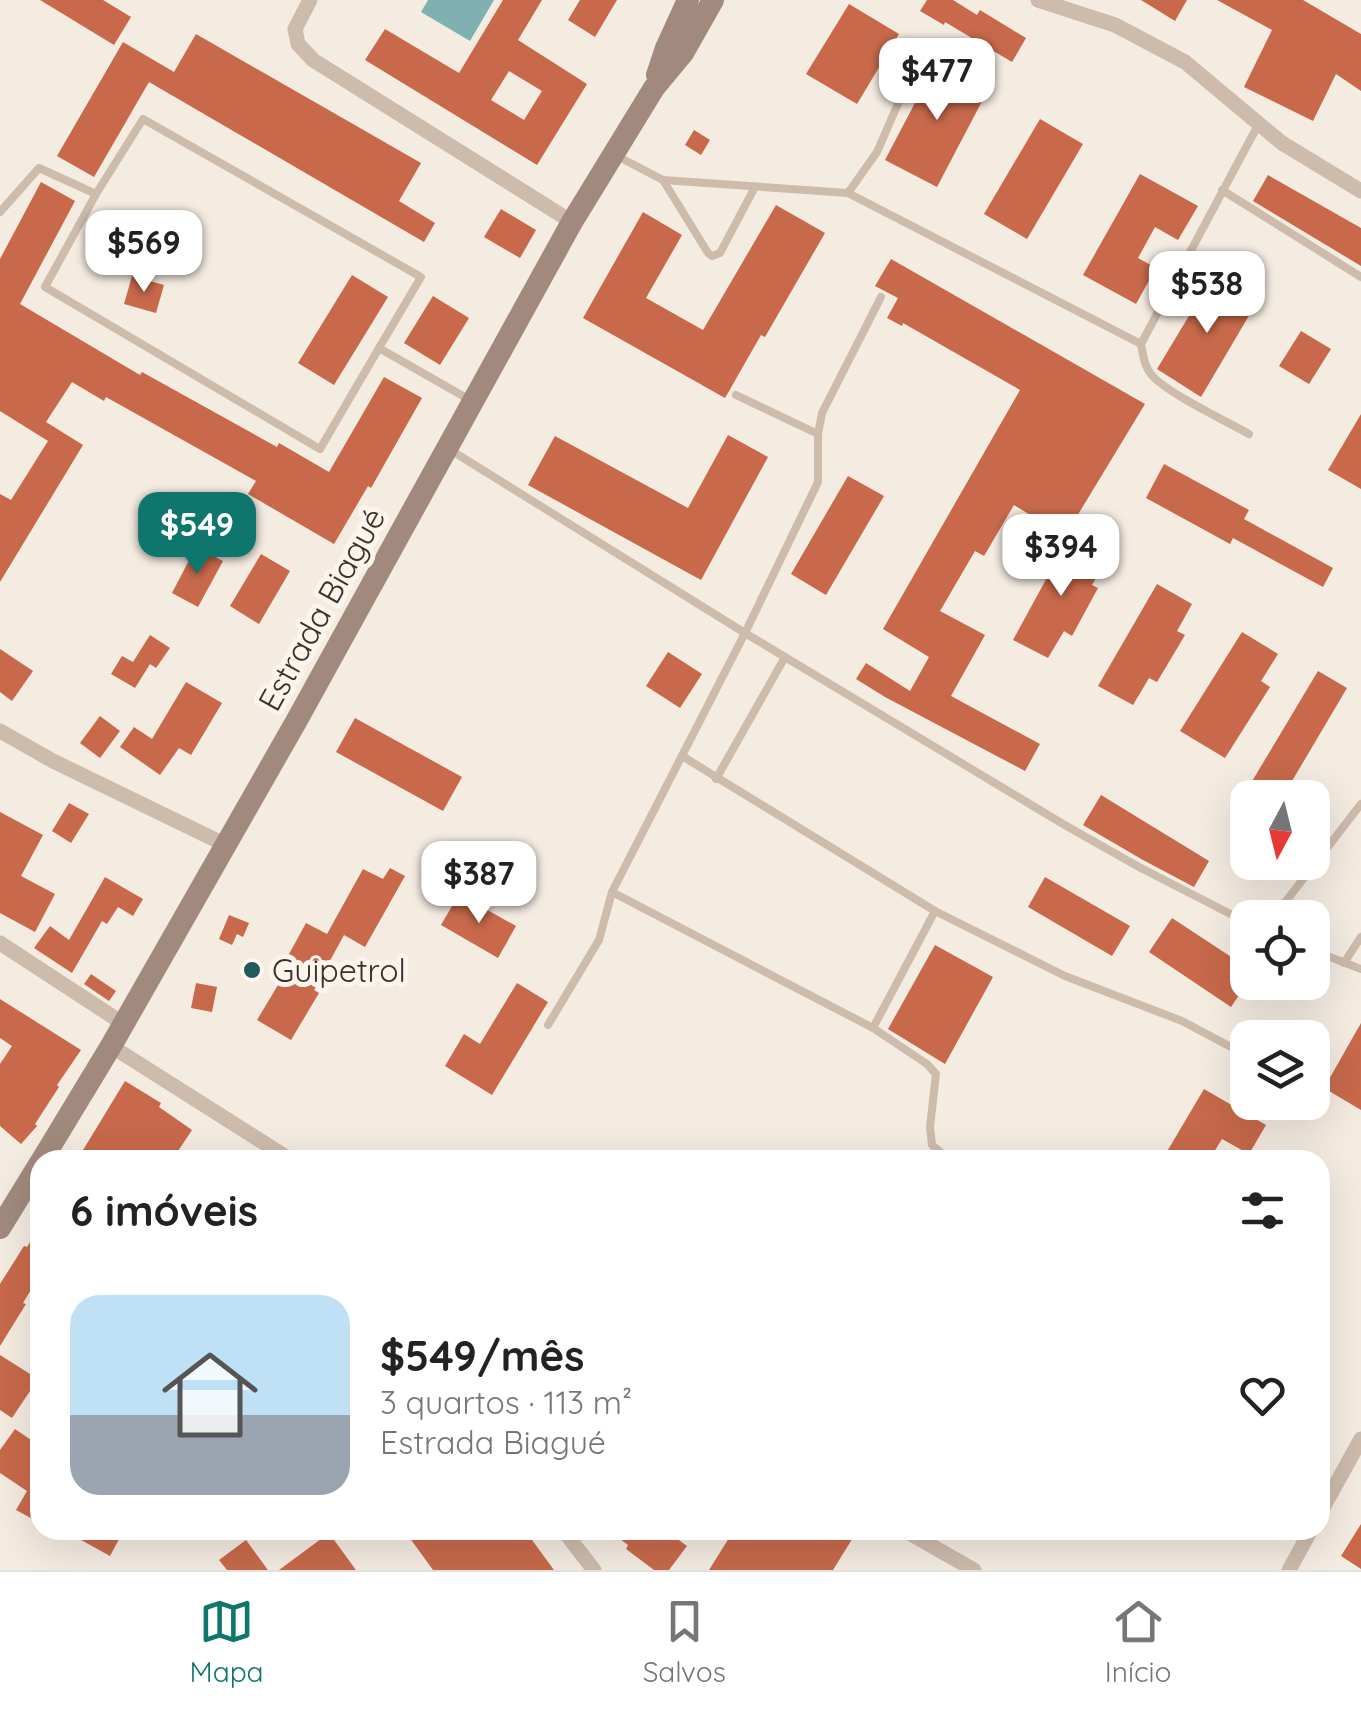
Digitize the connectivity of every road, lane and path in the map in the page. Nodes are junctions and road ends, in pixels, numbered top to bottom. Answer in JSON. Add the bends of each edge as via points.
{"nodes":[{"id":1,"x":310,"y":0,"type":"edge"},
{"id":2,"x":688,"y":0,"type":"edge"},
{"id":3,"x":713,"y":0,"type":"edge"},
{"id":4,"x":1048,"y":1,"type":"edge"},
{"id":5,"x":924,"y":44,"type":"dead end"},
{"id":6,"x":654,"y":88,"type":"junction"},
{"id":7,"x":1260,"y":123,"type":"junction"},
{"id":8,"x":614,"y":154,"type":"junction"},
{"id":9,"x":662,"y":180,"type":"junction"},
{"id":10,"x":755,"y":186,"type":"junction"},
{"id":11,"x":1222,"y":190,"type":"junction"},
{"id":12,"x":1361,"y":191,"type":"edge"},
{"id":13,"x":848,"y":193,"type":"junction"},
{"id":14,"x":96,"y":194,"type":"junction"},
{"id":15,"x":0,"y":212,"type":"edge"},
{"id":16,"x":572,"y":222,"type":"junction"},
{"id":17,"x":1361,"y":276,"type":"edge"},
{"id":18,"x":880,"y":296,"type":"dead end"},
{"id":19,"x":1141,"y":344,"type":"junction"},
{"id":20,"x":379,"y":348,"type":"junction"},
{"id":21,"x":736,"y":395,"type":"dead end"},
{"id":22,"x":474,"y":402,"type":"junction"},
{"id":23,"x":818,"y":434,"type":"junction"},
{"id":24,"x":1249,"y":434,"type":"dead end"},
{"id":25,"x":448,"y":448,"type":"junction"},
{"id":26,"x":745,"y":633,"type":"junction"},
{"id":27,"x":785,"y":656,"type":"junction"},
{"id":28,"x":0,"y":731,"type":"edge"},
{"id":29,"x":682,"y":756,"type":"junction"},
{"id":30,"x":716,"y":779,"type":"junction"},
{"id":31,"x":1361,"y":804,"type":"edge"},
{"id":32,"x":226,"y":845,"type":"junction"},
{"id":33,"x":612,"y":892,"type":"junction"},
{"id":34,"x":1286,"y":900,"type":"edge"},
{"id":35,"x":935,"y":912,"type":"junction"},
{"id":36,"x":1230,"y":914,"type":"edge"},
{"id":37,"x":1361,"y":937,"type":"edge"},
{"id":38,"x":0,"y":944,"type":"edge"},
{"id":39,"x":1330,"y":957,"type":"edge"},
{"id":40,"x":1344,"y":963,"type":"junction"},
{"id":41,"x":1361,"y":969,"type":"edge"},
{"id":42,"x":124,"y":1024,"type":"junction"},
{"id":43,"x":548,"y":1025,"type":"dead end"},
{"id":44,"x":872,"y":1028,"type":"junction"},
{"id":45,"x":111,"y":1046,"type":"junction"},
{"id":46,"x":1230,"y":1046,"type":"edge"},
{"id":47,"x":48,"y":1150,"type":"edge"},
{"id":48,"x":275,"y":1150,"type":"edge"},
{"id":49,"x":937,"y":1150,"type":"edge"},
{"id":50,"x":30,"y":1180,"type":"edge"},
{"id":51,"x":0,"y":1228,"type":"edge"},
{"id":52,"x":1361,"y":1439,"type":"edge"},
{"id":53,"x":1330,"y":1495,"type":"edge"},
{"id":54,"x":571,"y":1540,"type":"edge"},
{"id":55,"x":922,"y":1540,"type":"edge"},
{"id":56,"x":1306,"y":1540,"type":"edge"},
{"id":57,"x":594,"y":1570,"type":"edge"},
{"id":58,"x":974,"y":1570,"type":"edge"},
{"id":59,"x":1289,"y":1570,"type":"edge"}],
"edges":[{"from":1,"to":16,"type":"street","via":[[295,29],[313,60]]},
{"from":2,"to":6,"type":"main road","name":"Estrada Biagué"},
{"from":3,"to":6,"type":"main road","name":"Estrada Biagué"},
{"from":4,"to":7,"type":"street","via":[[1115,25],[1185,62]]},
{"from":5,"to":13,"type":"lane","via":[[877,152]]},
{"from":6,"to":8,"type":"main road","name":"Estrada Biagué"},
{"from":7,"to":11,"type":"lane"},
{"from":7,"to":12,"type":"street","via":[[1282,144]]},
{"from":8,"to":9,"type":"lane"},
{"from":8,"to":16,"type":"main road","name":"Estrada Biagué"},
{"from":9,"to":10,"type":"lane"},
{"from":9,"to":10,"type":"lane","via":[[712,256],[720,253]]},
{"from":10,"to":13,"type":"lane"},
{"from":11,"to":17,"type":"lane"},
{"from":11,"to":19,"type":"lane"},
{"from":13,"to":19,"type":"lane"},
{"from":14,"to":15,"type":"lane","via":[[39,168]]},
{"from":14,"to":20,"type":"lane","via":[[143,119],[421,278]]},
{"from":14,"to":20,"type":"lane","via":[[45,287],[320,449]]},
{"from":16,"to":22,"type":"main road","name":"Estrada Biagué"},
{"from":18,"to":23,"type":"lane"},
{"from":19,"to":24,"type":"lane","via":[[1152,376]]},
{"from":20,"to":22,"type":"lane"},
{"from":21,"to":23,"type":"lane"},
{"from":22,"to":25,"type":"main road","name":"Estrada Biagué"},
{"from":23,"to":26,"type":"lane","via":[[818,482]]},
{"from":25,"to":26,"type":"lane"},
{"from":25,"to":32,"type":"main road","name":"Estrada Biagué"},
{"from":26,"to":27,"type":"lane"},
{"from":26,"to":29,"type":"lane"},
{"from":27,"to":30,"type":"lane"},
{"from":27,"to":36,"type":"lane","via":[[1138,868]]},
{"from":28,"to":32,"type":"street"},
{"from":29,"to":30,"type":"lane"},
{"from":29,"to":33,"type":"lane"},
{"from":30,"to":35,"type":"lane"},
{"from":31,"to":34,"type":"lane"},
{"from":32,"to":42,"type":"main road","name":"Estrada Biagué"},
{"from":33,"to":43,"type":"lane","via":[[599,940]]},
{"from":33,"to":44,"type":"lane"},
{"from":35,"to":44,"type":"lane"},
{"from":35,"to":46,"type":"lane"},
{"from":37,"to":40,"type":"lane"},
{"from":38,"to":42,"type":"street"},
{"from":39,"to":40,"type":"lane"},
{"from":40,"to":41,"type":"lane"},
{"from":42,"to":45,"type":"main road","name":"Estrada Biagué"},
{"from":44,"to":49,"type":"lane","via":[[936,1074],[930,1127]]},
{"from":45,"to":47,"type":"main road","name":"Estrada Biagué"},
{"from":45,"to":48,"type":"street"},
{"from":50,"to":51,"type":"main road","name":"Estrada Biagué"},
{"from":52,"to":53,"type":"street"},
{"from":54,"to":57,"type":"street"},
{"from":55,"to":58,"type":"street"},
{"from":56,"to":59,"type":"street"}]}
